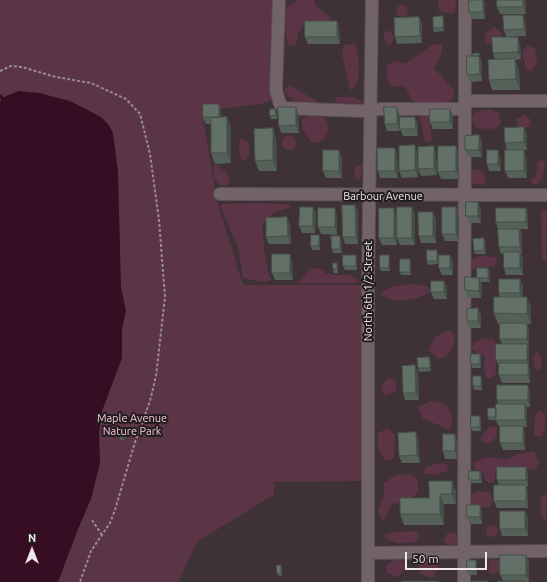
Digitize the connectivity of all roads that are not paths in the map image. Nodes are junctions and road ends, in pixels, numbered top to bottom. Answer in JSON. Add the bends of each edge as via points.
{"nodes":[{"id":1,"x":278,"y":0,"type":"edge"},
{"id":2,"x":372,"y":0,"type":"edge"},
{"id":3,"x":465,"y":0,"type":"edge"},
{"id":4,"x":547,"y":101,"type":"edge"},
{"id":5,"x":464,"y":105,"type":"junction"},
{"id":6,"x":370,"y":110,"type":"junction"},
{"id":7,"x":220,"y":194,"type":"dead end"},
{"id":8,"x":547,"y":195,"type":"edge"},
{"id":9,"x":369,"y":196,"type":"junction"},
{"id":10,"x":464,"y":196,"type":"junction"},
{"id":11,"x":547,"y":551,"type":"edge"},
{"id":12,"x":368,"y":553,"type":"junction"},
{"id":13,"x":464,"y":553,"type":"junction"},
{"id":14,"x":368,"y":582,"type":"edge"},
{"id":15,"x":464,"y":582,"type":"edge"}],
"edges":[{"from":1,"to":6,"type":"street","via":[[276,90],[280,104],[285,108],[296,109]]},
{"from":2,"to":6,"type":"street","name":"North 6th 1/2 Street"},
{"from":3,"to":5,"type":"street"},
{"from":4,"to":5,"type":"street"},
{"from":5,"to":6,"type":"street"},
{"from":5,"to":10,"type":"street"},
{"from":6,"to":9,"type":"street","name":"North 6th 1/2 Street"},
{"from":7,"to":9,"type":"street","name":"Barbour Avenue"},
{"from":8,"to":10,"type":"street","name":"Barbour Avenue"},
{"from":9,"to":10,"type":"street","name":"Barbour Avenue"},
{"from":9,"to":12,"type":"street","name":"North 6th 1/2 Street"},
{"from":10,"to":13,"type":"street"},
{"from":11,"to":13,"type":"street"},
{"from":12,"to":13,"type":"street"},
{"from":12,"to":14,"type":"street","name":"North 6th 1/2 Street"},
{"from":13,"to":15,"type":"street"}]}
